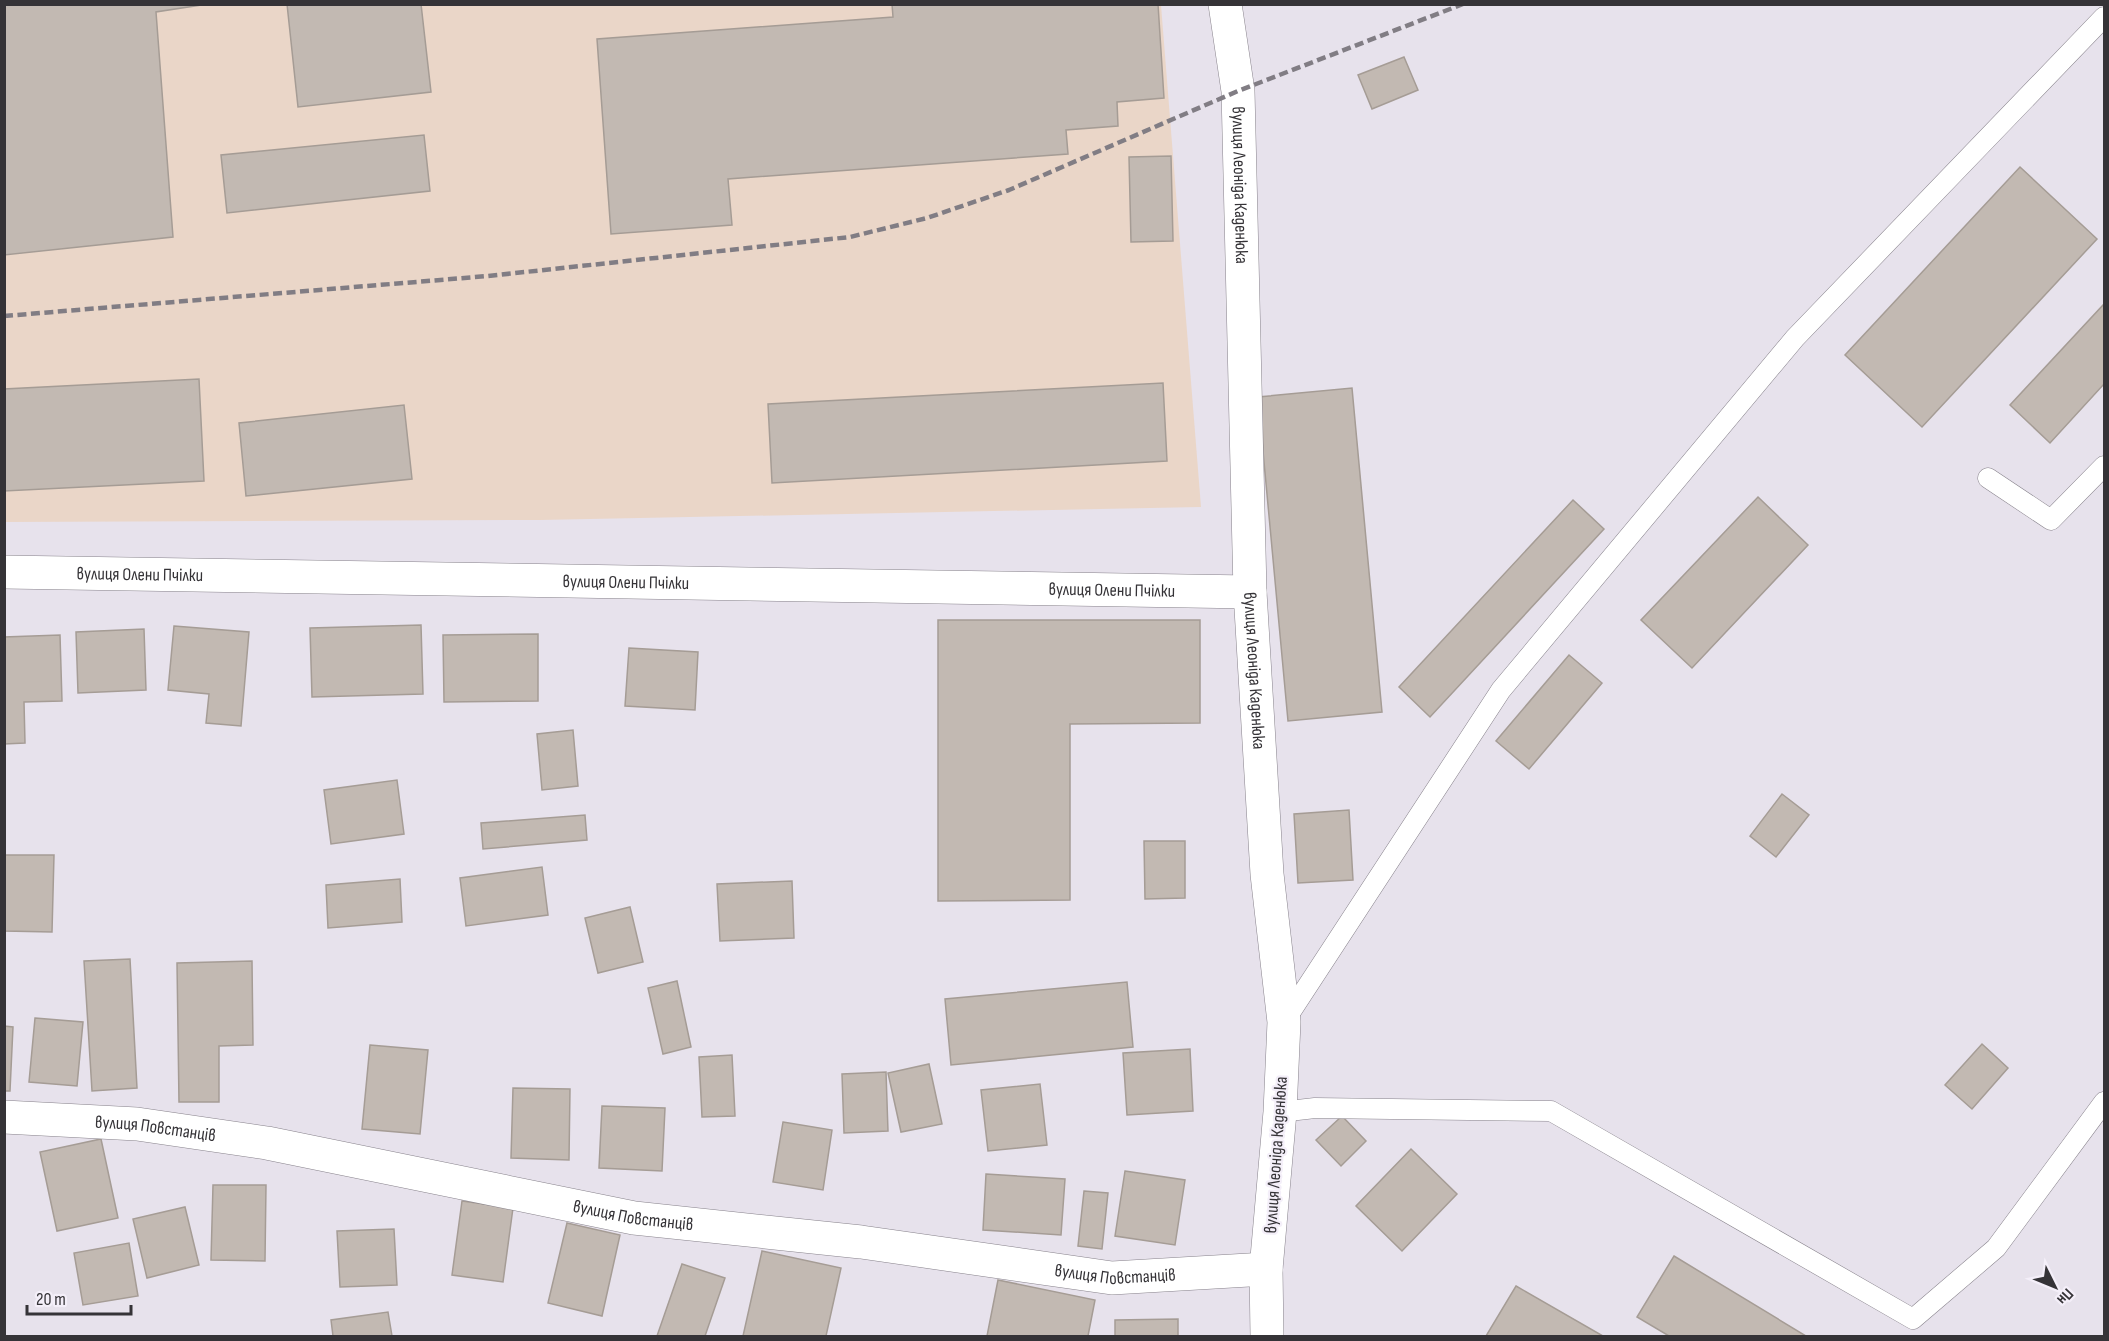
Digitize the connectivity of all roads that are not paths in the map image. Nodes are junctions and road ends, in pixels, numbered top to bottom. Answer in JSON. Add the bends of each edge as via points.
{"nodes":[{"id":1,"x":1225,"y":4,"type":"edge"},
{"id":2,"x":2104,"y":17,"type":"edge"},
{"id":3,"x":2104,"y":466,"type":"edge"},
{"id":4,"x":1988,"y":478,"type":"dead end"},
{"id":5,"x":4,"y":572,"type":"edge"},
{"id":6,"x":1250,"y":592,"type":"junction"},
{"id":7,"x":1284,"y":1022,"type":"junction"},
{"id":8,"x":2104,"y":1102,"type":"edge"},
{"id":9,"x":1280,"y":1112,"type":"junction"},
{"id":10,"x":4,"y":1117,"type":"edge"},
{"id":11,"x":1266,"y":1269,"type":"junction"},
{"id":12,"x":1267,"y":1336,"type":"edge"}],
"edges":[{"from":1,"to":6,"type":"street","name":"вулиця Леоніда Каденюка","via":[[1238,91]]},
{"from":2,"to":7,"type":"lane","via":[[1795,338],[1501,690]]},
{"from":3,"to":4,"type":"lane","via":[[2051,520]]},
{"from":5,"to":6,"type":"street","name":"вулиця Олени Пчілки"},
{"from":6,"to":7,"type":"street","name":"вулиця Леоніда Каденюка","via":[[1268,874]]},
{"from":7,"to":9,"type":"street","name":"вулиця Леоніда Каденюка"},
{"from":8,"to":9,"type":"lane","via":[[1996,1248],[1913,1319],[1551,1111],[1315,1108]]},
{"from":9,"to":11,"type":"street","name":"вулиця Леоніда Каденюка"},
{"from":10,"to":11,"type":"street","name":"вулиця Повстанців","via":[[149,1126],[267,1143],[634,1218],[861,1242],[1112,1278]]},
{"from":11,"to":12,"type":"street","name":"вулиця Леоніда Каденюка"}]}
